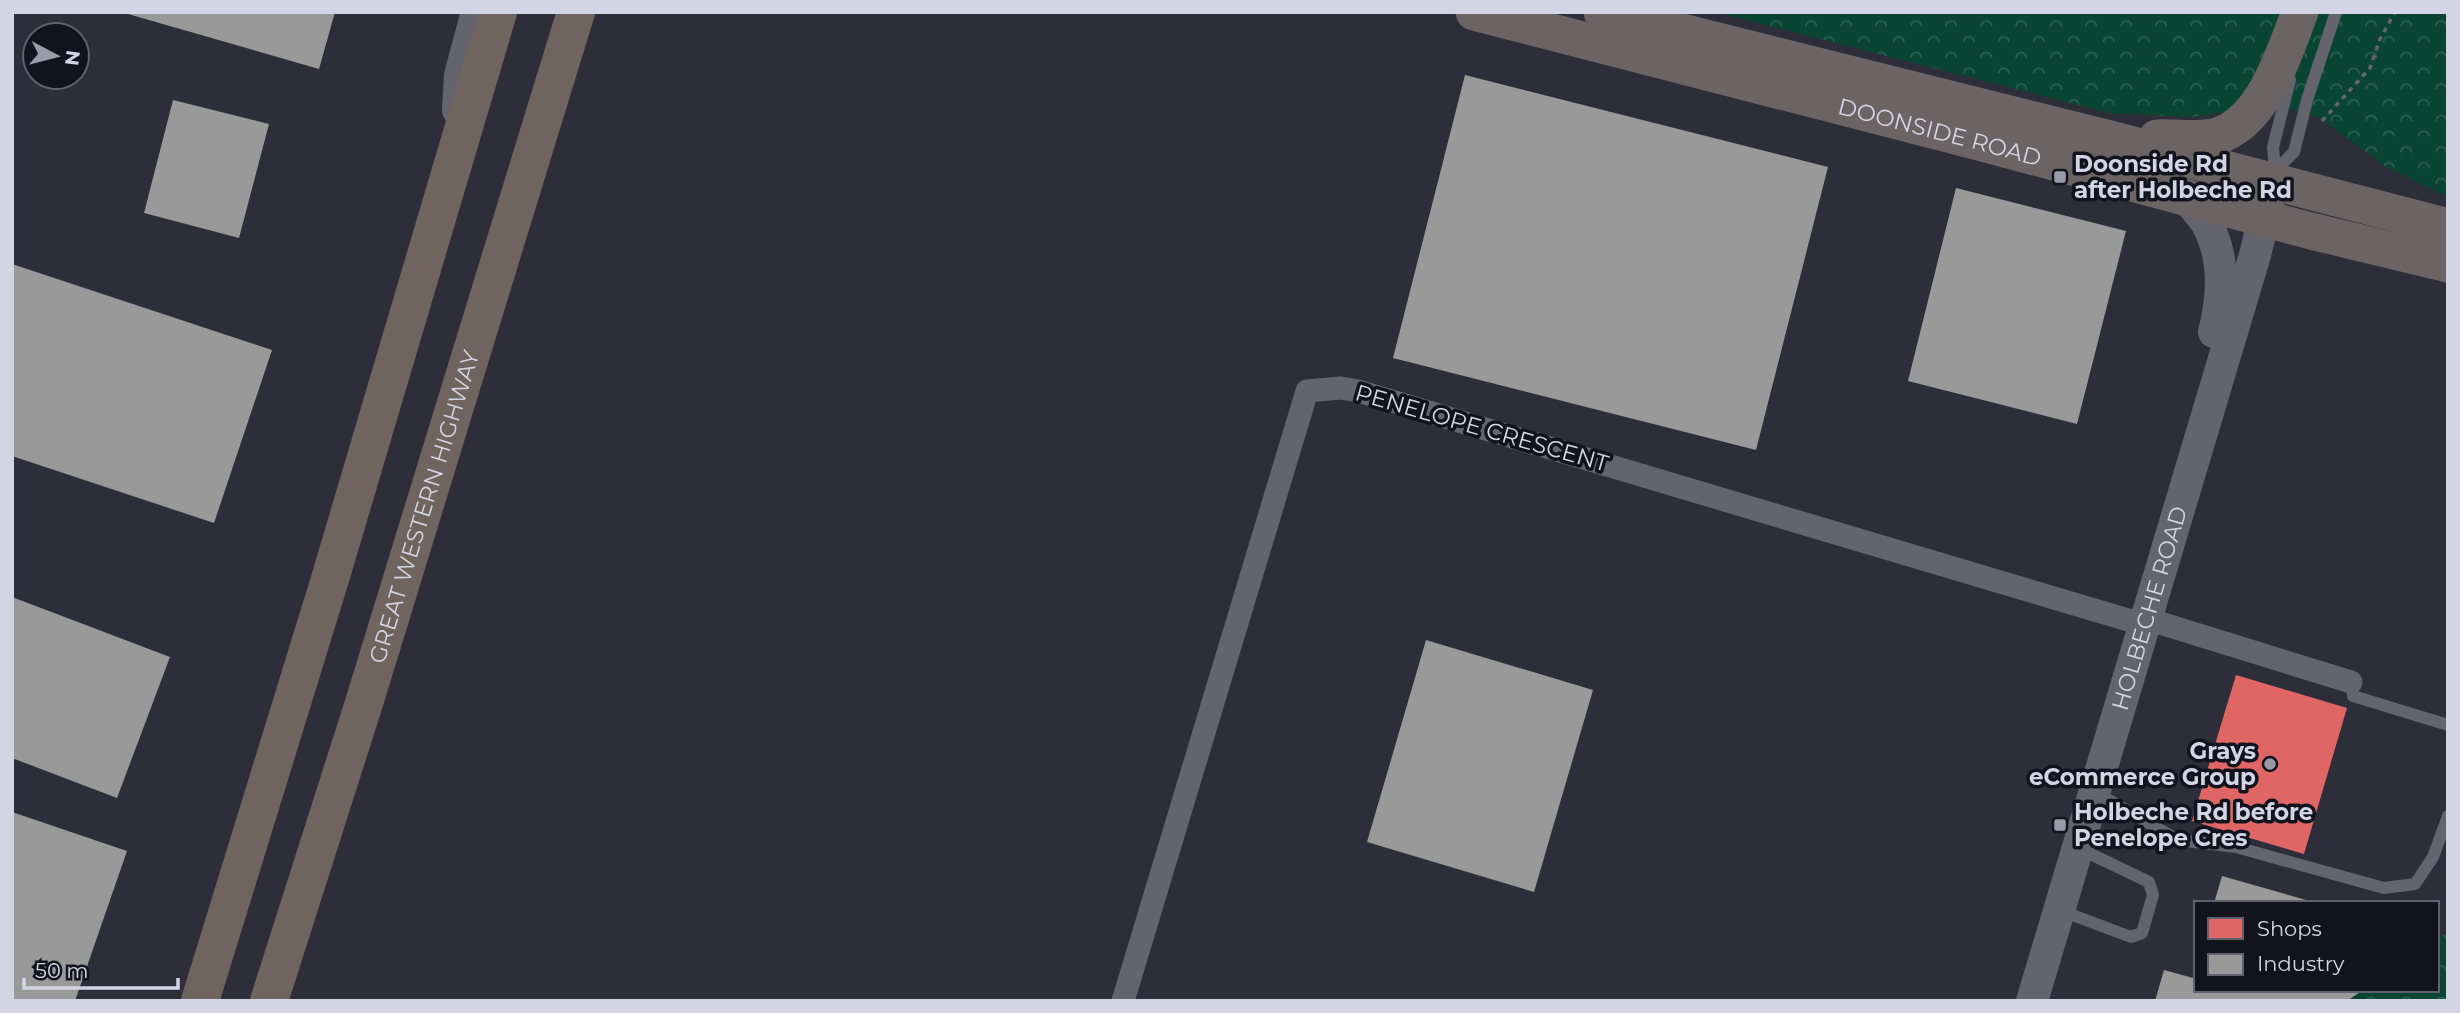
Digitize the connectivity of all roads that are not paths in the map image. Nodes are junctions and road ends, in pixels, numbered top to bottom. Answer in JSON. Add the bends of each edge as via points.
{"nodes":[{"id":1,"x":477,"y":12,"type":"edge"},
{"id":2,"x":498,"y":12,"type":"edge"},
{"id":3,"x":576,"y":12,"type":"edge"},
{"id":4,"x":1474,"y":12,"type":"edge"},
{"id":5,"x":1602,"y":12,"type":"edge"},
{"id":6,"x":2300,"y":12,"type":"edge"},
{"id":7,"x":2309,"y":12,"type":"edge"},
{"id":8,"x":2336,"y":12,"type":"edge"},
{"id":9,"x":459,"y":139,"type":"junction"},
{"id":10,"x":2110,"y":139,"type":"junction"},
{"id":11,"x":2274,"y":177,"type":"junction"},
{"id":12,"x":2186,"y":198,"type":"junction"},
{"id":13,"x":2264,"y":218,"type":"junction"},
{"id":14,"x":2448,"y":228,"type":"edge"},
{"id":15,"x":2448,"y":264,"type":"edge"},
{"id":16,"x":2205,"y":416,"type":"junction"},
{"id":17,"x":2146,"y":622,"type":"junction"},
{"id":18,"x":2351,"y":682,"type":"joint"},
{"id":19,"x":2448,"y":725,"type":"edge"},
{"id":20,"x":2095,"y":792,"type":"junction"},
{"id":21,"x":2448,"y":816,"type":"edge"},
{"id":22,"x":2078,"y":848,"type":"junction"},
{"id":23,"x":2059,"y":910,"type":"junction"},
{"id":24,"x":200,"y":1001,"type":"edge"},
{"id":25,"x":269,"y":1001,"type":"edge"},
{"id":26,"x":1123,"y":1001,"type":"edge"},
{"id":27,"x":2032,"y":1001,"type":"edge"}],
"edges":[{"from":1,"to":9,"type":"street","via":[[460,75]]},
{"from":2,"to":9,"type":"highway"},
{"from":3,"to":25,"type":"highway","name":"GREAT WESTERN HIGHWAY"},
{"from":4,"to":12,"type":"main road","name":"DOONSIDE ROAD"},
{"from":5,"to":10,"type":"main road","name":"DOONSIDE ROAD"},
{"from":6,"to":10,"type":"main road","via":[[2261,100],[2229,131],[2205,138]]},
{"from":7,"to":11,"type":"lane","via":[[2281,107],[2273,147]]},
{"from":8,"to":11,"type":"lane","via":[[2294,152]]},
{"from":9,"to":24,"type":"highway"},
{"from":10,"to":11,"type":"main road","name":"DOONSIDE ROAD"},
{"from":11,"to":13,"type":"street","name":"HOLBECHE ROAD"},
{"from":11,"to":14,"type":"main road","name":"DOONSIDE ROAD"},
{"from":12,"to":13,"type":"main road","name":"DOONSIDE ROAD"},
{"from":12,"to":16,"type":"street","name":"HOLBECHE ROAD","via":[[2211,234],[2222,294],[2205,366]]},
{"from":13,"to":15,"type":"main road","name":"DOONSIDE ROAD"},
{"from":13,"to":16,"type":"street","name":"HOLBECHE ROAD"},
{"from":16,"to":17,"type":"street","name":"HOLBECHE ROAD"},
{"from":17,"to":18,"type":"street"},
{"from":17,"to":20,"type":"street","name":"HOLBECHE ROAD"},
{"from":17,"to":26,"type":"street","name":"PENELOPE CRESCENT","via":[[1358,391],[1307,391]]},
{"from":18,"to":19,"type":"lane","via":[[2353,696]]},
{"from":20,"to":21,"type":"lane","via":[[2178,840],[2236,847],[2384,888],[2415,884],[2433,857]]},
{"from":20,"to":22,"type":"street","name":"HOLBECHE ROAD"},
{"from":22,"to":23,"type":"street","name":"HOLBECHE ROAD"},
{"from":22,"to":23,"type":"lane","via":[[2149,882],[2153,895],[2142,933],[2131,937]]},
{"from":23,"to":27,"type":"street","name":"HOLBECHE ROAD"}]}
